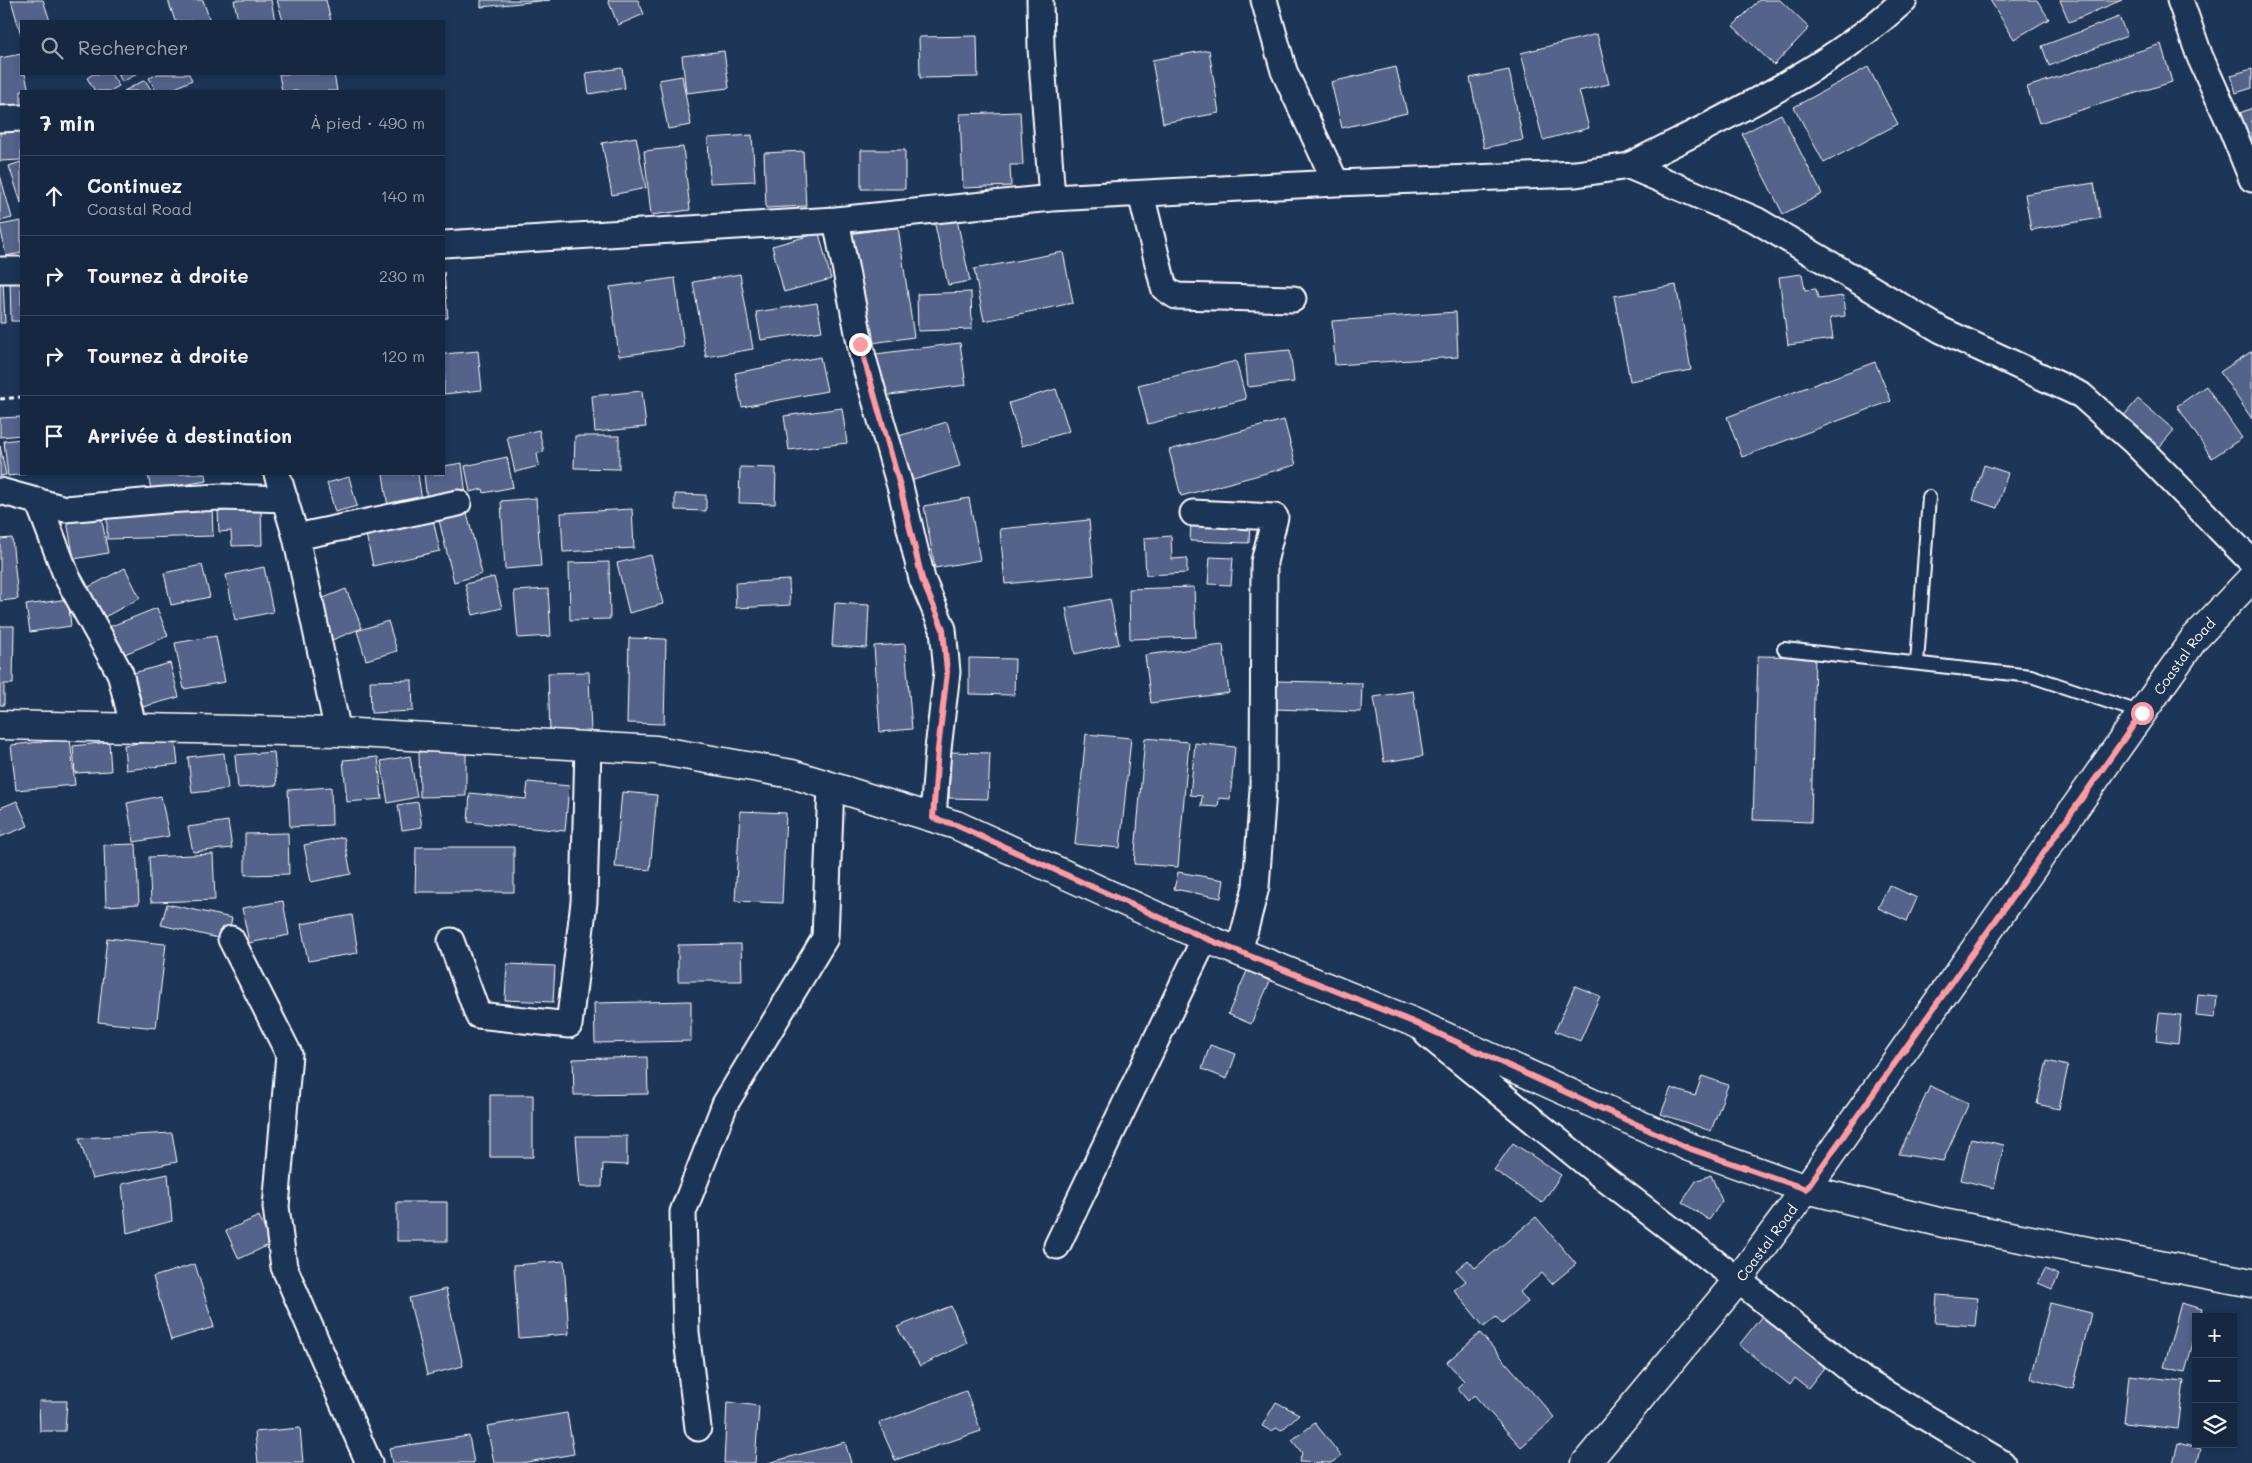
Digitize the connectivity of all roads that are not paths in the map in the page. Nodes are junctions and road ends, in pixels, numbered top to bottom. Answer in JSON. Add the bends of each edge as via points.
{"nodes":[{"id":1,"x":1040,"y":0,"type":"edge"},
{"id":2,"x":1264,"y":0,"type":"edge"},
{"id":3,"x":2180,"y":0,"type":"edge"},
{"id":4,"x":1896,"y":3,"type":"edge"},
{"id":5,"x":20,"y":118,"type":"edge"},
{"id":6,"x":0,"y":119,"type":"edge"},
{"id":7,"x":1629,"y":166,"type":"junction"},
{"id":8,"x":2252,"y":179,"type":"edge"},
{"id":9,"x":1336,"y":184,"type":"junction"},
{"id":10,"x":1141,"y":194,"type":"junction"},
{"id":11,"x":1052,"y":198,"type":"junction"},
{"id":12,"x":836,"y":220,"type":"junction"},
{"id":13,"x":445,"y":244,"type":"edge"},
{"id":14,"x":0,"y":270,"type":"edge"},
{"id":15,"x":20,"y":270,"type":"edge"},
{"id":16,"x":1293,"y":299,"type":"dead end"},
{"id":17,"x":277,"y":475,"type":"edge"},
{"id":18,"x":0,"y":491,"type":"edge"},
{"id":19,"x":1929,"y":497,"type":"dead end"},
{"id":20,"x":285,"y":499,"type":"junction"},
{"id":21,"x":38,"y":501,"type":"junction"},
{"id":22,"x":458,"y":503,"type":"dead end"},
{"id":23,"x":1193,"y":513,"type":"dead end"},
{"id":24,"x":296,"y":537,"type":"junction"},
{"id":25,"x":2250,"y":580,"type":"edge"},
{"id":26,"x":1784,"y":648,"type":"dead end"},
{"id":27,"x":1917,"y":663,"type":"junction"},
{"id":28,"x":2142,"y":713,"type":"junction"},
{"id":29,"x":0,"y":726,"type":"edge"},
{"id":30,"x":134,"y":729,"type":"junction"},
{"id":31,"x":338,"y":732,"type":"junction"},
{"id":32,"x":588,"y":746,"type":"junction"},
{"id":33,"x":831,"y":786,"type":"junction"},
{"id":34,"x":933,"y":818,"type":"junction"},
{"id":35,"x":1205,"y":938,"type":"junction"},
{"id":36,"x":231,"y":939,"type":"dead end"},
{"id":37,"x":451,"y":941,"type":"dead end"},
{"id":38,"x":1239,"y":952,"type":"junction"},
{"id":39,"x":1413,"y":1022,"type":"junction"},
{"id":40,"x":1806,"y":1189,"type":"junction"},
{"id":41,"x":1057,"y":1246,"type":"dead end"},
{"id":42,"x":1738,"y":1280,"type":"junction"},
{"id":43,"x":2252,"y":1283,"type":"edge"},
{"id":44,"x":698,"y":1428,"type":"dead end"},
{"id":45,"x":365,"y":1459,"type":"edge"},
{"id":46,"x":1586,"y":1463,"type":"edge"},
{"id":47,"x":2002,"y":1463,"type":"edge"}],
"edges":[{"from":1,"to":11,"type":"street"},
{"from":2,"to":9,"type":"street","via":[[1284,71]]},
{"from":3,"to":8,"type":"street","via":[[2200,57]]},
{"from":4,"to":7,"type":"street","via":[[1874,28],[1777,90]]},
{"from":5,"to":6,"type":"street"},
{"from":7,"to":9,"type":"street","via":[[1576,174]]},
{"from":7,"to":25,"type":"street","via":[[1756,220],[1941,330],[2081,395],[2135,443]]},
{"from":9,"to":10,"type":"street"},
{"from":10,"to":11,"type":"street"},
{"from":10,"to":16,"type":"street","via":[[1164,288],[1176,296]]},
{"from":11,"to":12,"type":"street"},
{"from":12,"to":13,"type":"street"},
{"from":12,"to":34,"type":"street","via":[[863,358],[900,486],[922,579],[943,629],[947,672]]},
{"from":14,"to":15,"type":"street"},
{"from":17,"to":20,"type":"street"},
{"from":18,"to":21,"type":"street"},
{"from":19,"to":27,"type":"lane"},
{"from":20,"to":21,"type":"street","via":[[174,499],[65,509]]},
{"from":20,"to":24,"type":"street"},
{"from":21,"to":30,"type":"street","via":[[67,577],[120,673]]},
{"from":22,"to":24,"type":"street"},
{"from":23,"to":38,"type":"street","via":[[1275,517],[1264,562],[1263,790],[1256,887]]},
{"from":24,"to":31,"type":"street"},
{"from":25,"to":28,"type":"street","name":"Coastal Road","via":[[2194,639]]},
{"from":26,"to":27,"type":"lane"},
{"from":27,"to":28,"type":"lane","via":[[2031,676]]},
{"from":28,"to":40,"type":"street","name":"Coastal Road"},
{"from":29,"to":30,"type":"street"},
{"from":30,"to":31,"type":"street"},
{"from":31,"to":32,"type":"street"},
{"from":32,"to":33,"type":"street","via":[[656,750],[792,774]]},
{"from":32,"to":37,"type":"street","via":[[584,902],[569,1025],[478,1015]]},
{"from":33,"to":34,"type":"street"},
{"from":33,"to":44,"type":"street","via":[[825,938],[725,1104],[683,1212],[686,1332]]},
{"from":34,"to":35,"type":"street","via":[[956,825]]},
{"from":35,"to":38,"type":"street"},
{"from":35,"to":41,"type":"street"},
{"from":36,"to":45,"type":"street","via":[[289,1054],[276,1207],[284,1267]]},
{"from":38,"to":39,"type":"street"},
{"from":39,"to":40,"type":"street","via":[[1688,1148]]},
{"from":39,"to":42,"type":"street","via":[[1604,1178]]},
{"from":40,"to":42,"type":"street","name":"Coastal Road"},
{"from":40,"to":43,"type":"street","via":[[1943,1222]]},
{"from":42,"to":46,"type":"street","name":"Coastal Road"},
{"from":42,"to":47,"type":"street","via":[[1863,1380]]}]}
